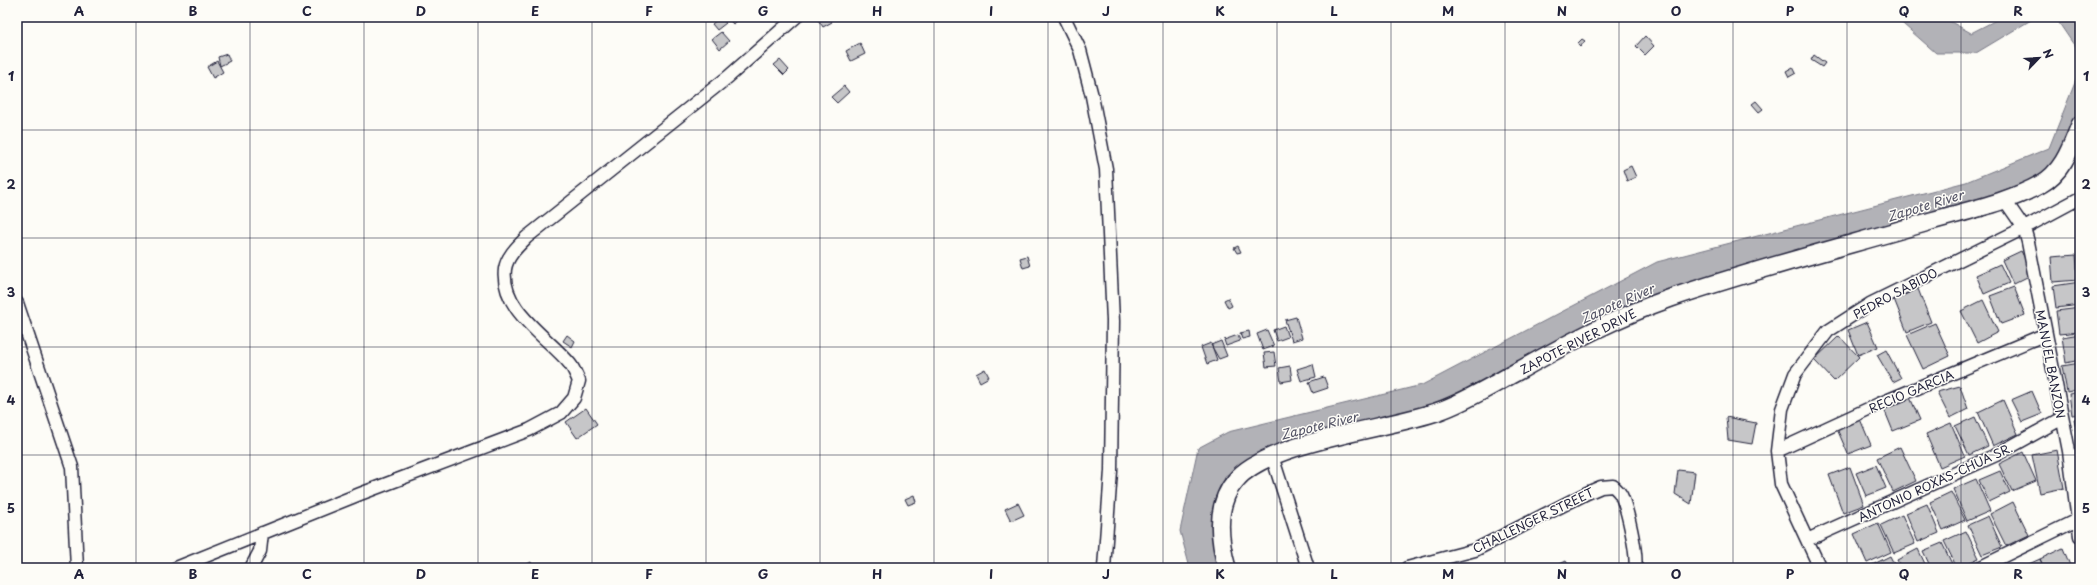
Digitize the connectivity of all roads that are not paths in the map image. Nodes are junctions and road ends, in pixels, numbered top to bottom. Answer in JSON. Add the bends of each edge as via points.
{"nodes":[{"id":1,"x":796,"y":17,"type":"edge"},
{"id":2,"x":1064,"y":17,"type":"edge"},
{"id":3,"x":2080,"y":125,"type":"edge"},
{"id":4,"x":2080,"y":198,"type":"edge"},
{"id":5,"x":2004,"y":199,"type":"junction"},
{"id":6,"x":2024,"y":228,"type":"junction"},
{"id":7,"x":17,"y":303,"type":"edge"},
{"id":8,"x":2046,"y":334,"type":"junction"},
{"id":9,"x":2061,"y":419,"type":"junction"},
{"id":10,"x":1777,"y":451,"type":"junction"},
{"id":11,"x":1272,"y":456,"type":"junction"},
{"id":12,"x":2077,"y":520,"type":"junction"},
{"id":13,"x":262,"y":533,"type":"junction"},
{"id":14,"x":2080,"y":536,"type":"edge"},
{"id":15,"x":1807,"y":540,"type":"junction"},
{"id":16,"x":77,"y":568,"type":"edge"},
{"id":17,"x":176,"y":568,"type":"edge"},
{"id":18,"x":251,"y":568,"type":"edge"},
{"id":19,"x":1104,"y":568,"type":"edge"},
{"id":20,"x":1227,"y":568,"type":"edge"},
{"id":21,"x":1308,"y":568,"type":"edge"},
{"id":22,"x":1407,"y":568,"type":"edge"},
{"id":23,"x":1635,"y":568,"type":"edge"},
{"id":24,"x":1820,"y":568,"type":"edge"},
{"id":25,"x":1979,"y":568,"type":"edge"}],
"edges":[{"from":1,"to":13,"type":"street","via":[[728,77],[527,237],[513,251],[505,268],[506,288],[517,309],[571,366],[579,380],[574,398],[561,412],[529,430]]},
{"from":2,"to":19,"type":"street","via":[[1080,50],[1106,169],[1113,321],[1111,471]]},
{"from":3,"to":5,"type":"main road","name":"ZAPOTE RIVER DRIVE","via":[[2069,152],[2052,177]]},
{"from":4,"to":6,"type":"street","name":"PEDRO SABIDO"},
{"from":5,"to":6,"type":"street","name":"MANUEL BANZON"},
{"from":5,"to":11,"type":"main road","name":"ZAPOTE RIVER DRIVE","via":[[1777,264],[1672,298],[1594,330],[1440,411]]},
{"from":6,"to":8,"type":"street","name":"MANUEL BANZON"},
{"from":6,"to":10,"type":"street","name":"PEDRO SABIDO","via":[[1870,304],[1828,331],[1795,374],[1782,409]]},
{"from":7,"to":16,"type":"street","via":[[72,468]]},
{"from":8,"to":9,"type":"street","name":"MANUEL BANZON"},
{"from":8,"to":10,"type":"street","name":"RECIO GARCIA","via":[[1879,404]]},
{"from":9,"to":12,"type":"street","name":"MANUEL BANZON","via":[[2069,451]]},
{"from":9,"to":15,"type":"street","name":"ANTONIO ROXAS-CHUA SR.","via":[[1996,455]]},
{"from":10,"to":15,"type":"street","name":"PEDRO SABIDO","via":[[1782,484]]},
{"from":11,"to":20,"type":"main road","name":"ZAPOTE RIVER DRIVE","via":[[1247,470],[1228,490],[1220,520],[1221,547]]},
{"from":11,"to":21,"type":"street"},
{"from":12,"to":14,"type":"street","name":"MANUEL BANZON"},
{"from":12,"to":25,"type":"street"},
{"from":13,"to":17,"type":"street"},
{"from":13,"to":18,"type":"street","via":[[260,551]]},
{"from":15,"to":24,"type":"street","name":"PEDRO SABIDO"},
{"from":22,"to":23,"type":"street","name":"CHALLENGER STREET","via":[[1474,550],[1587,493],[1601,487],[1613,486],[1620,493],[1625,506],[1635,555]]}]}
